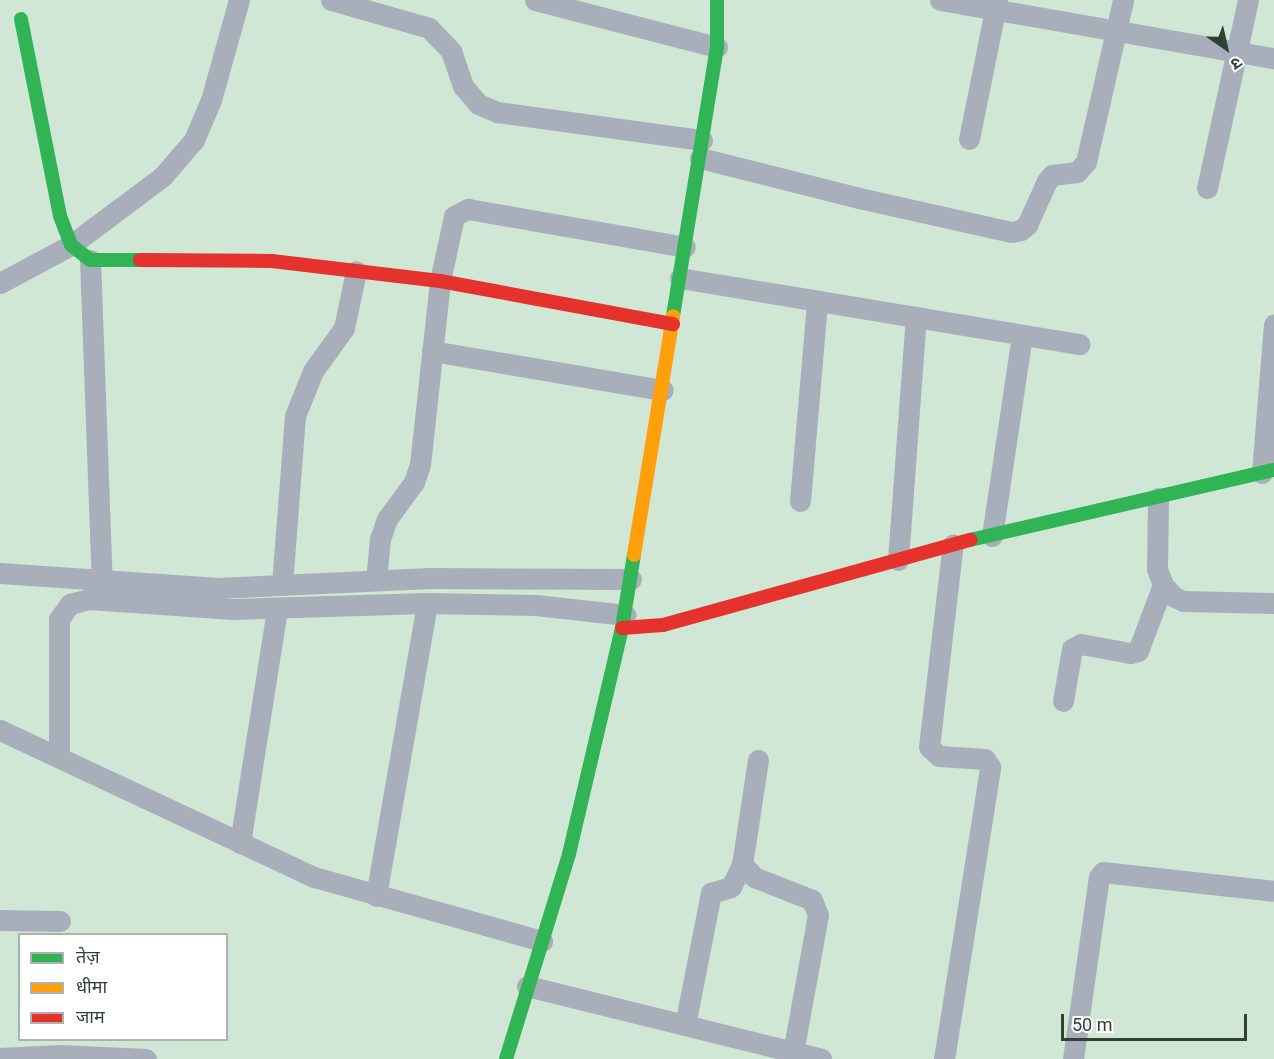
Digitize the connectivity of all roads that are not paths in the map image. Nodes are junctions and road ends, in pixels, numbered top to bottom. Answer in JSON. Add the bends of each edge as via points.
{"nodes":[{"id":1,"x":239,"y":0,"type":"edge"},
{"id":2,"x":331,"y":0,"type":"edge"},
{"id":3,"x":535,"y":0,"type":"edge"},
{"id":4,"x":717,"y":0,"type":"edge"},
{"id":5,"x":940,"y":0,"type":"edge"},
{"id":6,"x":1123,"y":0,"type":"edge"},
{"id":7,"x":1248,"y":0,"type":"edge"},
{"id":8,"x":996,"y":5,"type":"edge"},
{"id":9,"x":21,"y":19,"type":"dead end"},
{"id":10,"x":1116,"y":30,"type":"junction"},
{"id":11,"x":717,"y":47,"type":"junction"},
{"id":12,"x":1236,"y":51,"type":"junction"},
{"id":13,"x":1274,"y":58,"type":"edge"},
{"id":14,"x":969,"y":139,"type":"dead end"},
{"id":15,"x":701,"y":149,"type":"junction"},
{"id":16,"x":1207,"y":188,"type":"dead end"},
{"id":17,"x":71,"y":245,"type":"junction"},
{"id":18,"x":685,"y":247,"type":"junction"},
{"id":19,"x":90,"y":260,"type":"junction"},
{"id":20,"x":356,"y":271,"type":"junction"},
{"id":21,"x":680,"y":278,"type":"junction"},
{"id":22,"x":440,"y":281,"type":"junction"},
{"id":23,"x":0,"y":283,"type":"edge"},
{"id":24,"x":817,"y":301,"type":"junction"},
{"id":25,"x":916,"y":317,"type":"junction"},
{"id":26,"x":674,"y":324,"type":"junction"},
{"id":27,"x":1274,"y":324,"type":"edge"},
{"id":28,"x":1022,"y":335,"type":"junction"},
{"id":29,"x":1080,"y":344,"type":"dead end"},
{"id":30,"x":432,"y":351,"type":"junction"},
{"id":31,"x":663,"y":390,"type":"junction"},
{"id":32,"x":1268,"y":472,"type":"edge"},
{"id":33,"x":1158,"y":498,"type":"junction"},
{"id":34,"x":800,"y":501,"type":"dead end"},
{"id":35,"x":992,"y":536,"type":"junction"},
{"id":36,"x":953,"y":544,"type":"junction"},
{"id":37,"x":898,"y":560,"type":"junction"},
{"id":38,"x":0,"y":573,"type":"edge"},
{"id":39,"x":102,"y":580,"type":"junction"},
{"id":40,"x":376,"y":580,"type":"junction"},
{"id":41,"x":282,"y":585,"type":"junction"},
{"id":42,"x":1162,"y":585,"type":"junction"},
{"id":43,"x":427,"y":603,"type":"junction"},
{"id":44,"x":1274,"y":603,"type":"edge"},
{"id":45,"x":627,"y":605,"type":"junction"},
{"id":46,"x":277,"y":610,"type":"junction"},
{"id":47,"x":1063,"y":701,"type":"dead end"},
{"id":48,"x":0,"y":730,"type":"edge"},
{"id":49,"x":58,"y":757,"type":"junction"},
{"id":50,"x":758,"y":760,"type":"dead end"},
{"id":51,"x":240,"y":843,"type":"junction"},
{"id":52,"x":742,"y":864,"type":"junction"},
{"id":53,"x":1274,"y":891,"type":"edge"},
{"id":54,"x":376,"y":896,"type":"junction"},
{"id":55,"x":0,"y":920,"type":"edge"},
{"id":56,"x":60,"y":921,"type":"dead end"},
{"id":57,"x":542,"y":940,"type":"junction"},
{"id":58,"x":527,"y":986,"type":"junction"},
{"id":59,"x":685,"y":1025,"type":"junction"},
{"id":60,"x":793,"y":1052,"type":"junction"},
{"id":61,"x":0,"y":1058,"type":"edge"},
{"id":62,"x":146,"y":1059,"type":"edge"},
{"id":63,"x":506,"y":1059,"type":"edge"},
{"id":64,"x":820,"y":1059,"type":"edge"},
{"id":65,"x":944,"y":1059,"type":"edge"},
{"id":66,"x":1073,"y":1059,"type":"edge"}],
"edges":[{"from":1,"to":17,"type":"street","via":[[211,100],[195,140],[162,177]]},
{"from":2,"to":15,"type":"street","via":[[429,28],[451,51],[463,86],[478,104],[497,112]]},
{"from":3,"to":11,"type":"street"},
{"from":4,"to":11,"type":"street"},
{"from":5,"to":8,"type":"street"},
{"from":6,"to":10,"type":"street"},
{"from":7,"to":12,"type":"street"},
{"from":8,"to":10,"type":"street"},
{"from":8,"to":14,"type":"street"},
{"from":9,"to":17,"type":"street","via":[[60,216]]},
{"from":10,"to":12,"type":"street"},
{"from":10,"to":15,"type":"street","via":[[1086,162],[1077,172],[1052,175],[1021,231],[891,205]]},
{"from":11,"to":15,"type":"street"},
{"from":12,"to":13,"type":"street"},
{"from":12,"to":16,"type":"street"},
{"from":15,"to":18,"type":"street"},
{"from":17,"to":19,"type":"street"},
{"from":17,"to":23,"type":"street"},
{"from":18,"to":21,"type":"street"},
{"from":18,"to":22,"type":"street","via":[[468,209],[460,211],[451,223]]},
{"from":19,"to":20,"type":"street","via":[[272,261]]},
{"from":19,"to":39,"type":"street"},
{"from":20,"to":22,"type":"street"},
{"from":20,"to":41,"type":"street","via":[[344,328],[313,371],[295,416]]},
{"from":21,"to":24,"type":"street"},
{"from":21,"to":26,"type":"street"},
{"from":22,"to":26,"type":"street"},
{"from":22,"to":30,"type":"street"},
{"from":24,"to":25,"type":"street"},
{"from":24,"to":34,"type":"street"},
{"from":25,"to":28,"type":"street"},
{"from":25,"to":37,"type":"street"},
{"from":26,"to":31,"type":"street"},
{"from":27,"to":32,"type":"street"},
{"from":28,"to":29,"type":"street"},
{"from":28,"to":35,"type":"street"},
{"from":30,"to":31,"type":"street"},
{"from":30,"to":40,"type":"street","via":[[420,465],[414,482],[387,519],[380,538]]},
{"from":31,"to":45,"type":"street"},
{"from":32,"to":33,"type":"street"},
{"from":33,"to":35,"type":"street"},
{"from":33,"to":42,"type":"street","via":[[1157,569]]},
{"from":35,"to":36,"type":"street"},
{"from":36,"to":37,"type":"street"},
{"from":36,"to":65,"type":"street","via":[[928,747],[939,756],[985,759],[990,767]]},
{"from":37,"to":45,"type":"street","via":[[663,625]]},
{"from":38,"to":39,"type":"street"},
{"from":39,"to":41,"type":"street","via":[[218,588]]},
{"from":40,"to":41,"type":"street"},
{"from":40,"to":45,"type":"street"},
{"from":42,"to":44,"type":"street","via":[[1183,601]]},
{"from":42,"to":47,"type":"street","via":[[1138,651],[1081,645],[1072,649]]},
{"from":43,"to":45,"type":"street"},
{"from":43,"to":46,"type":"street"},
{"from":43,"to":54,"type":"street"},
{"from":45,"to":57,"type":"street","via":[[569,854]]},
{"from":46,"to":49,"type":"street","via":[[153,607],[89,599],[70,604],[59,619],[58,629]]},
{"from":46,"to":51,"type":"street"},
{"from":48,"to":49,"type":"street"},
{"from":49,"to":51,"type":"street"},
{"from":50,"to":52,"type":"street"},
{"from":51,"to":54,"type":"street","via":[[314,877]]},
{"from":52,"to":59,"type":"street","via":[[731,887],[711,893]]},
{"from":52,"to":60,"type":"street","via":[[754,877],[805,895],[816,906],[818,915]]},
{"from":53,"to":66,"type":"street","via":[[1103,872],[1099,877]]},
{"from":54,"to":57,"type":"street"},
{"from":55,"to":56,"type":"street"},
{"from":57,"to":58,"type":"street"},
{"from":58,"to":59,"type":"street"},
{"from":58,"to":63,"type":"street"},
{"from":59,"to":60,"type":"street"},
{"from":60,"to":64,"type":"street"},
{"from":61,"to":62,"type":"street","via":[[60,1055]]}]}
